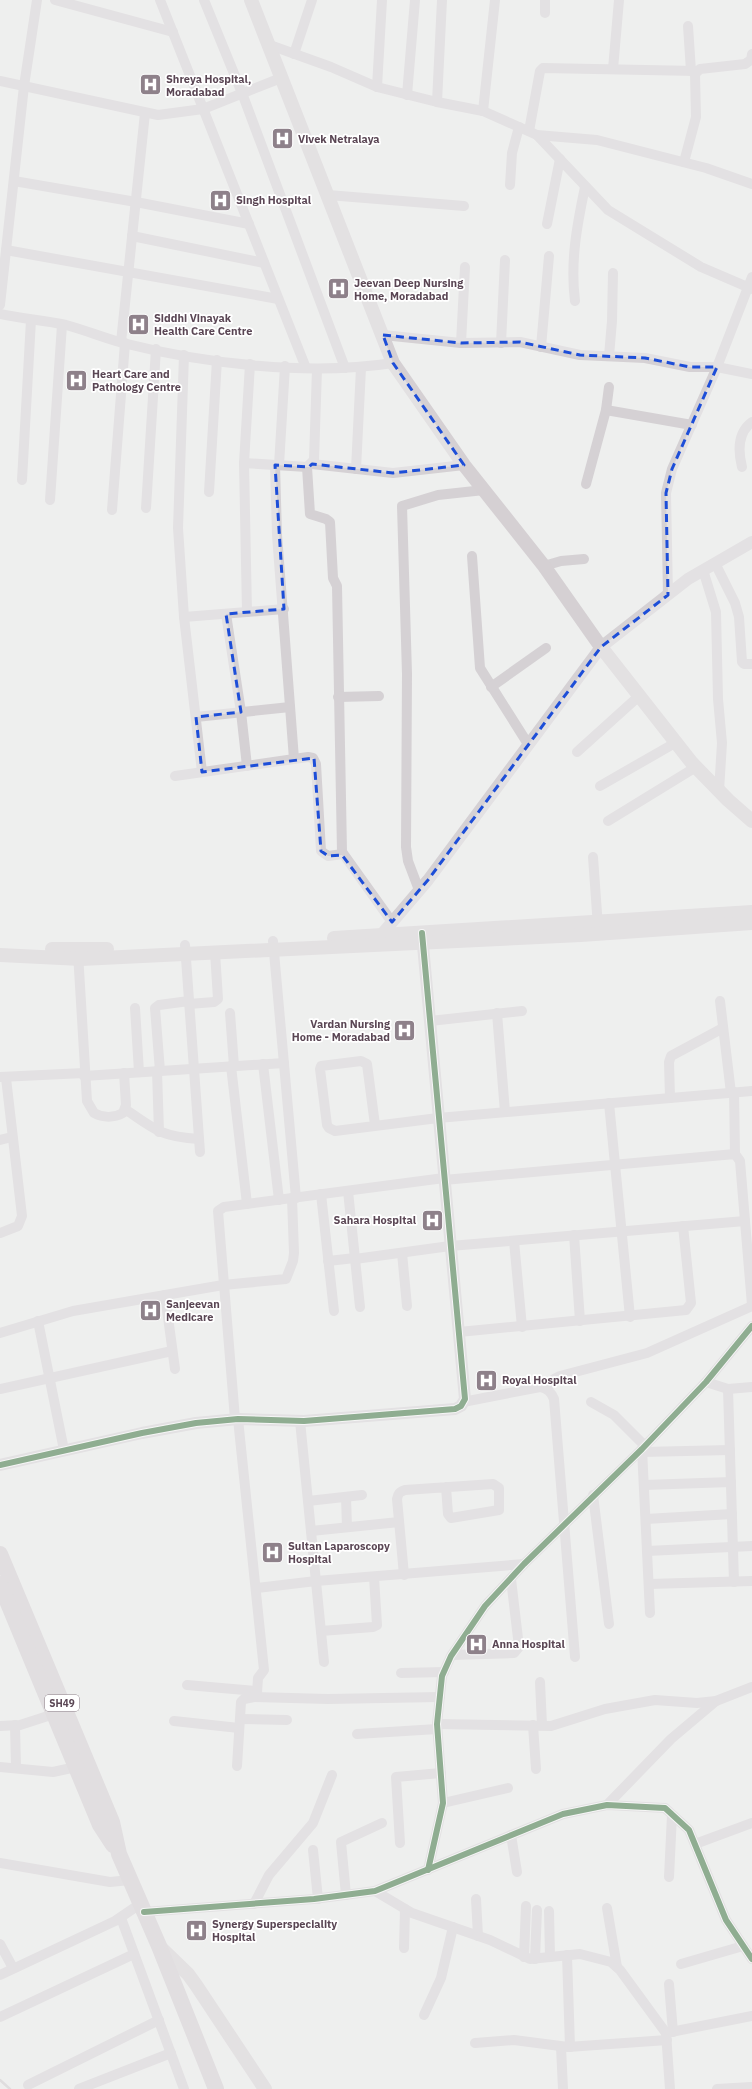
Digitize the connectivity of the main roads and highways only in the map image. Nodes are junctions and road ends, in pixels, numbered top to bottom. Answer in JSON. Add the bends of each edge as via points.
{"nodes":[{"id":1,"x":251,"y":0,"type":"edge"},
{"id":2,"x":752,"y":821,"type":"edge"},
{"id":3,"x":752,"y":912,"type":"edge"},
{"id":4,"x":752,"y":923,"type":"edge"},
{"id":5,"x":598,"y":928,"type":"junction"},
{"id":6,"x":273,"y":945,"type":"junction"},
{"id":7,"x":0,"y":947,"type":"edge"},
{"id":8,"x":185,"y":949,"type":"junction"},
{"id":9,"x":78,"y":954,"type":"junction"},
{"id":10,"x":0,"y":955,"type":"edge"},
{"id":11,"x":0,"y":1554,"type":"edge"},
{"id":12,"x":0,"y":1584,"type":"edge"},
{"id":13,"x":5,"y":1610,"type":"edge"},
{"id":14,"x":119,"y":1854,"type":"junction"},
{"id":15,"x":159,"y":1946,"type":"junction"},
{"id":16,"x":216,"y":2089,"type":"edge"},
{"id":17,"x":265,"y":2089,"type":"edge"}],
"edges":[{"from":1,"to":2,"type":"main road","via":[[393,363],[464,465],[544,566],[639,696],[696,767]]},
{"from":3,"to":5,"type":"main road"},
{"from":4,"to":5,"type":"main road"},
{"from":5,"to":6,"type":"main road"},
{"from":6,"to":8,"type":"main road"},
{"from":6,"to":8,"type":"main road","via":[[215,952]]},
{"from":7,"to":9,"type":"main road"},
{"from":8,"to":9,"type":"main road"},
{"from":9,"to":10,"type":"main road"},
{"from":11,"to":14,"type":"main road","number":"SH49","via":[[112,1822]]},
{"from":12,"to":13,"type":"main road","number":"SH49"},
{"from":13,"to":14,"type":"main road","number":"SH49","via":[[54,1714],[100,1825]]},
{"from":14,"to":15,"type":"main road","number":"SH49"},
{"from":15,"to":16,"type":"main road","number":"SH49"},
{"from":15,"to":17,"type":"main road","via":[[188,1974]]}]}
